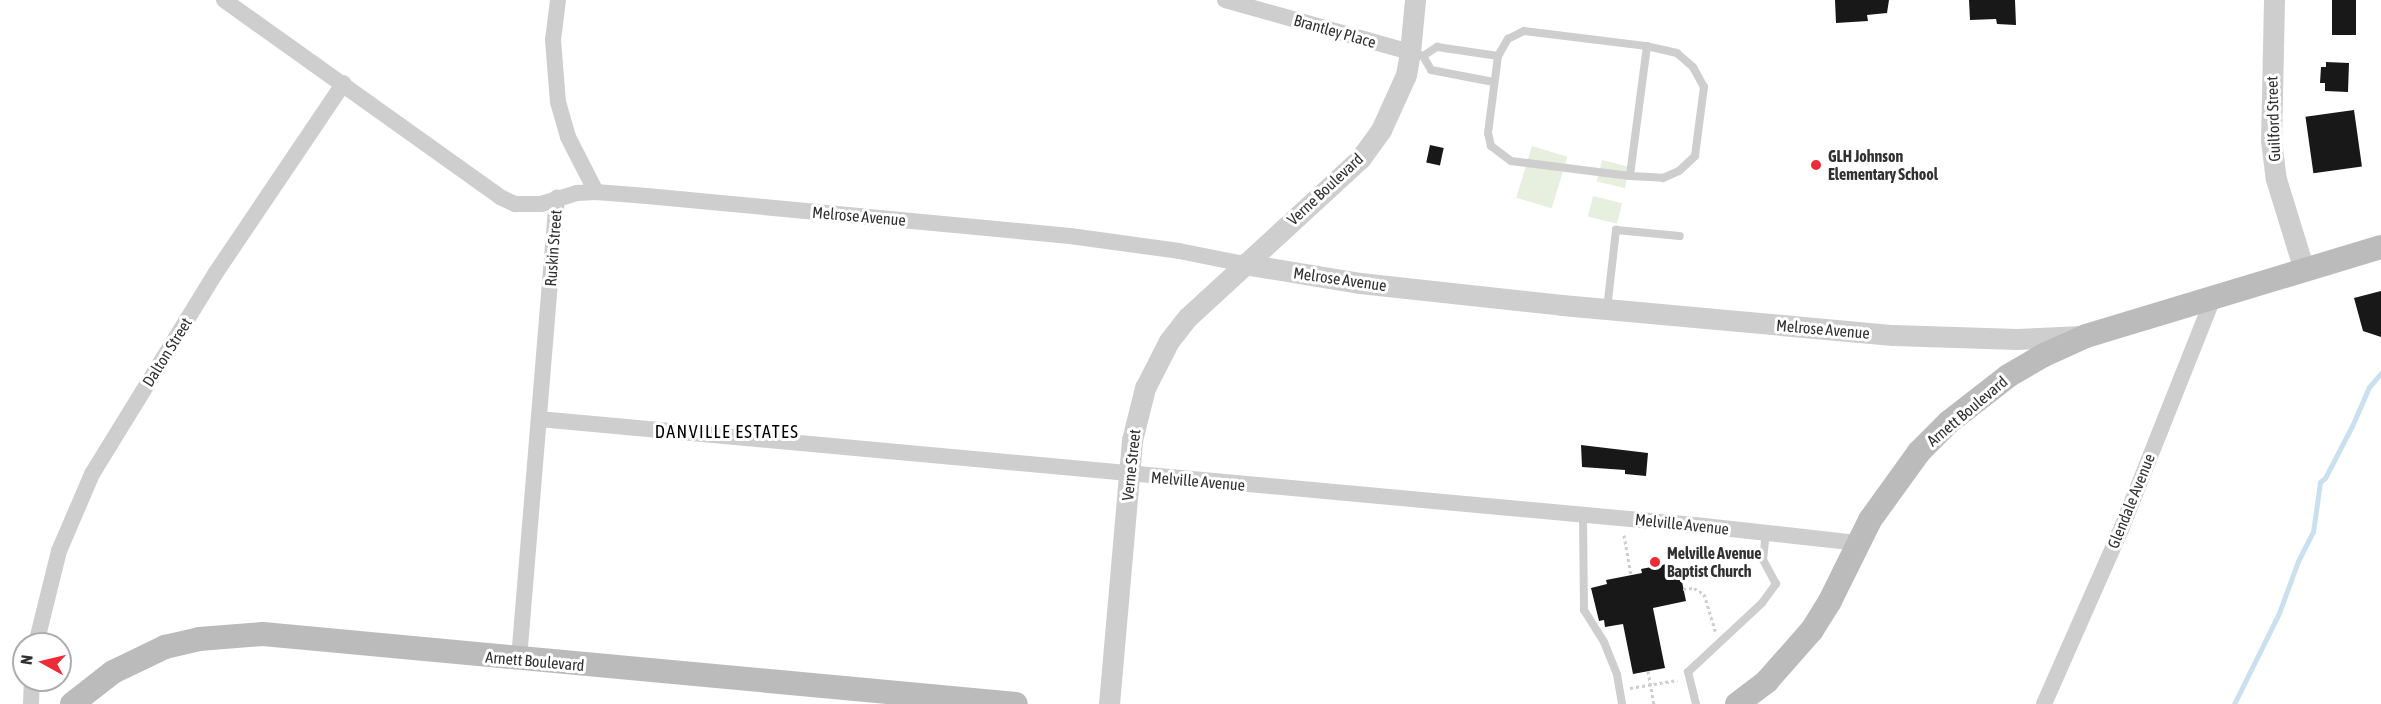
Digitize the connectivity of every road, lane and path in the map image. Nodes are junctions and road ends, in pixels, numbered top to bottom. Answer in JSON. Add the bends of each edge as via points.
{"nodes":[{"id":1,"x":224,"y":0,"type":"edge"},
{"id":2,"x":558,"y":0,"type":"edge"},
{"id":3,"x":1225,"y":0,"type":"edge"},
{"id":4,"x":1414,"y":0,"type":"edge"},
{"id":5,"x":2274,"y":0,"type":"edge"},
{"id":6,"x":1647,"y":46,"type":"junction"},
{"id":7,"x":1417,"y":54,"type":"junction"},
{"id":8,"x":1498,"y":56,"type":"junction"},
{"id":9,"x":1494,"y":82,"type":"junction"},
{"id":10,"x":344,"y":83,"type":"junction"},
{"id":11,"x":1630,"y":176,"type":"junction"},
{"id":12,"x":596,"y":192,"type":"junction"},
{"id":13,"x":557,"y":198,"type":"junction"},
{"id":14,"x":1680,"y":236,"type":"dead end"},
{"id":15,"x":2381,"y":247,"type":"edge"},
{"id":16,"x":1244,"y":264,"type":"junction"},
{"id":17,"x":2304,"y":270,"type":"junction"},
{"id":18,"x":2214,"y":296,"type":"junction"},
{"id":19,"x":1607,"y":309,"type":"junction"},
{"id":20,"x":2086,"y":336,"type":"junction"},
{"id":21,"x":538,"y":419,"type":"junction"},
{"id":22,"x":1130,"y":475,"type":"junction"},
{"id":23,"x":1583,"y":515,"type":"junction"},
{"id":24,"x":1625,"y":519,"type":"junction"},
{"id":25,"x":1766,"y":533,"type":"junction"},
{"id":26,"x":1857,"y":543,"type":"junction"},
{"id":27,"x":1631,"y":575,"type":"dead end"},
{"id":28,"x":1683,"y":589,"type":"dead end"},
{"id":29,"x":39,"y":632,"type":"edge"},
{"id":30,"x":1718,"y":644,"type":"junction"},
{"id":31,"x":519,"y":659,"type":"junction"},
{"id":32,"x":1648,"y":671,"type":"dead end"},
{"id":33,"x":1689,"y":677,"type":"junction"},
{"id":34,"x":1650,"y":686,"type":"junction"},
{"id":35,"x":1620,"y":689,"type":"junction"},
{"id":36,"x":72,"y":704,"type":"edge"},
{"id":37,"x":1016,"y":704,"type":"edge"},
{"id":38,"x":1109,"y":704,"type":"edge"},
{"id":39,"x":1622,"y":704,"type":"edge"},
{"id":40,"x":1654,"y":704,"type":"edge"},
{"id":41,"x":1696,"y":704,"type":"edge"},
{"id":42,"x":1737,"y":704,"type":"edge"},
{"id":43,"x":2044,"y":704,"type":"edge"}],
"edges":[{"from":1,"to":10,"type":"street","name":"Ruskin Street"},
{"from":2,"to":12,"type":"street","via":[[553,40],[558,102],[568,137]]},
{"from":3,"to":7,"type":"street","name":"Brantley Place"},
{"from":4,"to":7,"type":"street","name":"Verne Boulevard"},
{"from":5,"to":17,"type":"street","name":"Guilford Street","via":[[2271,140],[2276,179]]},
{"from":6,"to":8,"type":"lane","via":[[1524,31],[1509,39]]},
{"from":6,"to":11,"type":"lane"},
{"from":6,"to":11,"type":"lane","via":[[1677,53],[1692,67],[1704,87],[1695,156],[1679,171],[1663,178]]},
{"from":7,"to":8,"type":"lane","via":[[1437,47]]},
{"from":7,"to":9,"type":"lane","via":[[1431,70]]},
{"from":7,"to":16,"type":"street","name":"Verne Boulevard","via":[[1381,130],[1360,159]]},
{"from":8,"to":9,"type":"lane"},
{"from":9,"to":11,"type":"lane","via":[[1488,133],[1491,146],[1501,155],[1511,161]]},
{"from":10,"to":13,"type":"street","name":"Ruskin Street","via":[[507,201],[530,206]]},
{"from":10,"to":29,"type":"street","name":"Dalton Street","via":[[215,274],[92,474],[59,551]]},
{"from":12,"to":13,"type":"street","name":"Melrose Avenue"},
{"from":12,"to":16,"type":"street","name":"Melrose Avenue","via":[[1070,236],[1179,250]]},
{"from":13,"to":21,"type":"street","name":"Ruskin Street"},
{"from":14,"to":19,"type":"lane","via":[[1616,230]]},
{"from":15,"to":17,"type":"main road","name":"Arnett Boulevard"},
{"from":16,"to":19,"type":"street","name":"Melrose Avenue","via":[[1360,283]]},
{"from":16,"to":22,"type":"street","name":"Verne Street","via":[[1188,317],[1154,366],[1136,417]]},
{"from":17,"to":18,"type":"main road","name":"Arnett Boulevard"},
{"from":18,"to":20,"type":"main road","name":"Arnett Boulevard"},
{"from":18,"to":43,"type":"street","name":"Glendale Avenue","via":[[2122,526]]},
{"from":19,"to":20,"type":"street","name":"Melrose Avenue","via":[[1926,337]]},
{"from":20,"to":26,"type":"main road","name":"Arnett Boulevard","via":[[2008,376],[1949,422],[1893,485]]},
{"from":21,"to":22,"type":"street","name":"Melville Avenue"},
{"from":21,"to":31,"type":"street","name":"Ruskin Street"},
{"from":22,"to":23,"type":"street","name":"Melville Avenue"},
{"from":22,"to":38,"type":"street","name":"Verne Street"},
{"from":23,"to":24,"type":"street","name":"Melville Avenue"},
{"from":23,"to":35,"type":"lane","via":[[1584,610],[1604,642]]},
{"from":24,"to":25,"type":"street","name":"Melville Avenue"},
{"from":24,"to":27,"type":"path"},
{"from":25,"to":26,"type":"street","name":"Melville Avenue"},
{"from":25,"to":30,"type":"lane","via":[[1763,560],[1776,584],[1762,603]]},
{"from":26,"to":42,"type":"main road","name":"Arnett Boulevard","via":[[1812,630],[1767,681]]},
{"from":28,"to":30,"type":"path","via":[[1694,588],[1704,594]]},
{"from":30,"to":33,"type":"lane","via":[[1688,672]]},
{"from":31,"to":36,"type":"main road","name":"Arnett Boulevard","via":[[263,634],[227,635],[165,647],[141,657],[113,672]]},
{"from":31,"to":37,"type":"main road","name":"Arnett Boulevard"},
{"from":32,"to":34,"type":"path"},
{"from":33,"to":34,"type":"path"},
{"from":33,"to":41,"type":"lane"},
{"from":34,"to":35,"type":"path"},
{"from":34,"to":40,"type":"path"},
{"from":35,"to":39,"type":"lane"}]}
